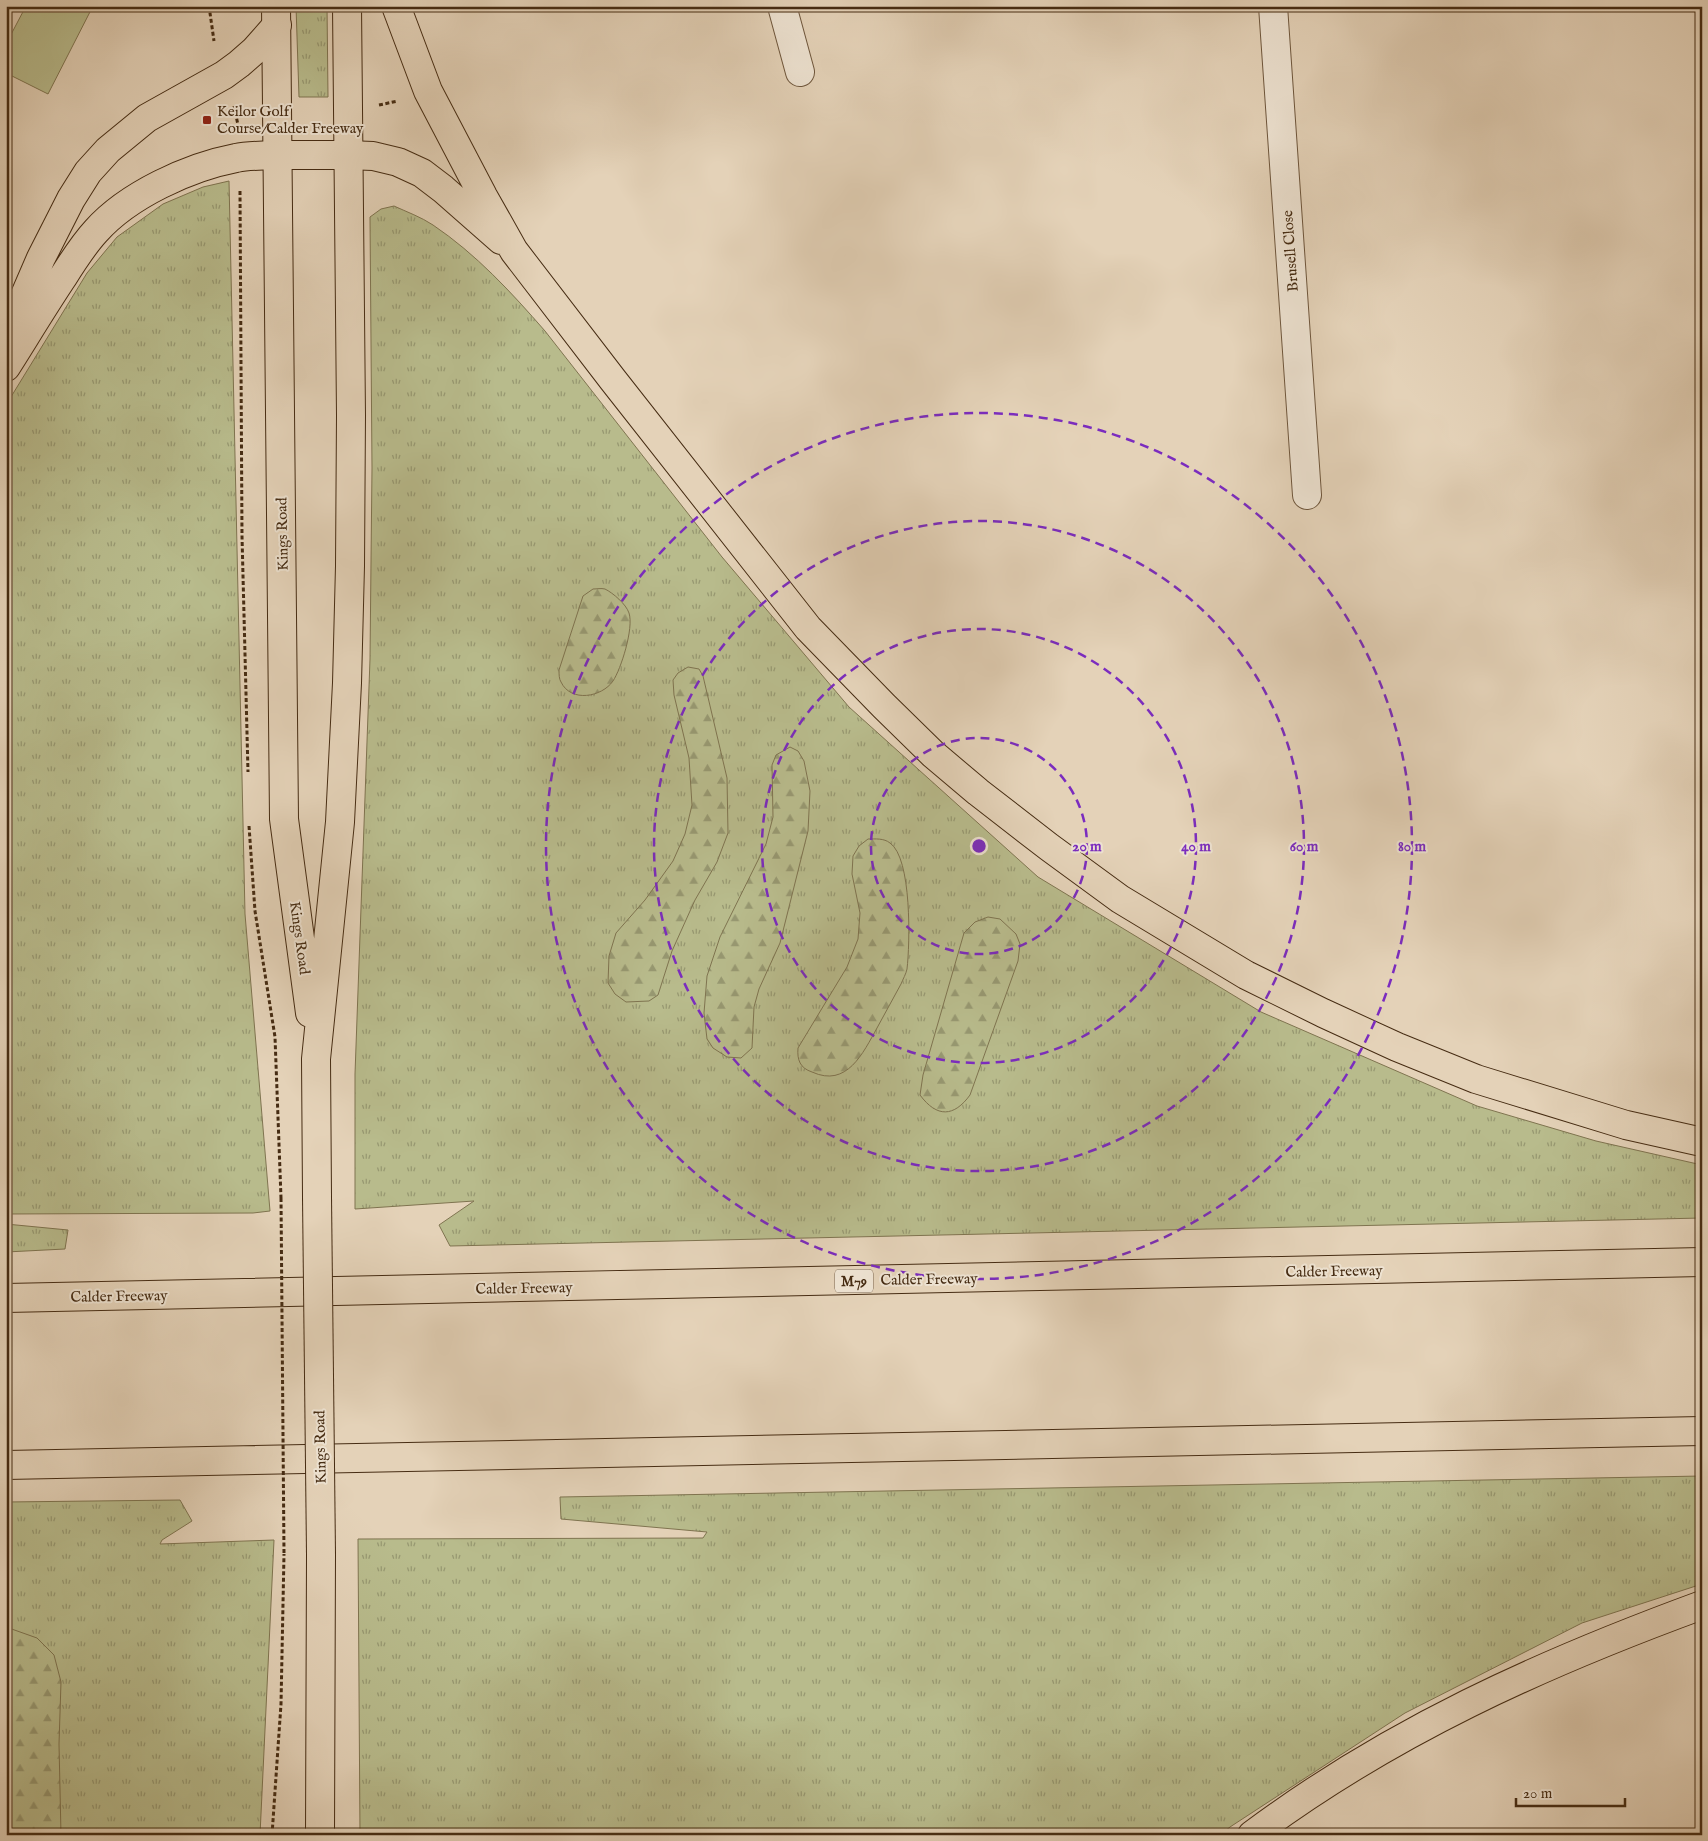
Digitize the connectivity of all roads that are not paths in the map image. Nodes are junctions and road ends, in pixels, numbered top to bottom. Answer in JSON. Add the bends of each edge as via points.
{"nodes":[{"id":1,"x":347,"y":6,"type":"edge"},
{"id":2,"x":396,"y":6,"type":"edge"},
{"id":3,"x":782,"y":6,"type":"edge"},
{"id":4,"x":1273,"y":6,"type":"edge"},
{"id":5,"x":277,"y":16,"type":"edge"},
{"id":6,"x":800,"y":72,"type":"dead end"},
{"id":7,"x":347,"y":155,"type":"junction"},
{"id":8,"x":277,"y":156,"type":"junction"},
{"id":9,"x":514,"y":251,"type":"junction"},
{"id":10,"x":6,"y":339,"type":"edge"},
{"id":11,"x":6,"y":367,"type":"edge"},
{"id":12,"x":1307,"y":495,"type":"dead end"},
{"id":13,"x":316,"y":1059,"type":"junction"},
{"id":14,"x":1702,"y":1142,"type":"edge"},
{"id":15,"x":1702,"y":1262,"type":"edge"},
{"id":16,"x":6,"y":1298,"type":"edge"},
{"id":17,"x":1702,"y":1432,"type":"edge"},
{"id":18,"x":6,"y":1465,"type":"edge"},
{"id":19,"x":1702,"y":1605,"type":"edge"},
{"id":20,"x":320,"y":1835,"type":"edge"},
{"id":21,"x":1252,"y":1835,"type":"edge"}],
"edges":[{"from":1,"to":7,"type":"main road","name":"Kings Road"},
{"from":2,"to":9,"type":"main road","via":[[428,91]]},
{"from":3,"to":6,"type":"street"},
{"from":4,"to":12,"type":"street","name":"Brusell Close"},
{"from":5,"to":8,"type":"main road","name":"Kings Road"},
{"from":5,"to":10,"type":"main road","via":[[256,50],[224,75],[147,118],[108,150],[88,172],[41,258]]},
{"from":7,"to":8,"type":"main road"},
{"from":7,"to":9,"type":"main road","via":[[374,156],[422,173]]},
{"from":7,"to":13,"type":"main road","name":"Kings Road","via":[[351,415],[347,683],[340,822]]},
{"from":8,"to":11,"type":"main road","via":[[238,157],[197,169],[159,186],[115,213],[96,230],[77,255]]},
{"from":8,"to":13,"type":"main road","name":"Kings Road","via":[[284,820]]},
{"from":9,"to":14,"type":"main road","via":[[808,628],[933,754],[1049,847],[1120,899],[1246,975],[1323,1014],[1476,1079],[1626,1125]]},
{"from":13,"to":20,"type":"main road","name":"Kings Road","bridge":true},
{"from":15,"to":16,"type":"main road","name":"Calder Freeway","number":"M79"},
{"from":17,"to":18,"type":"main road"},
{"from":19,"to":21,"type":"main road","via":[[1584,1649],[1454,1710],[1336,1776]]}]}
